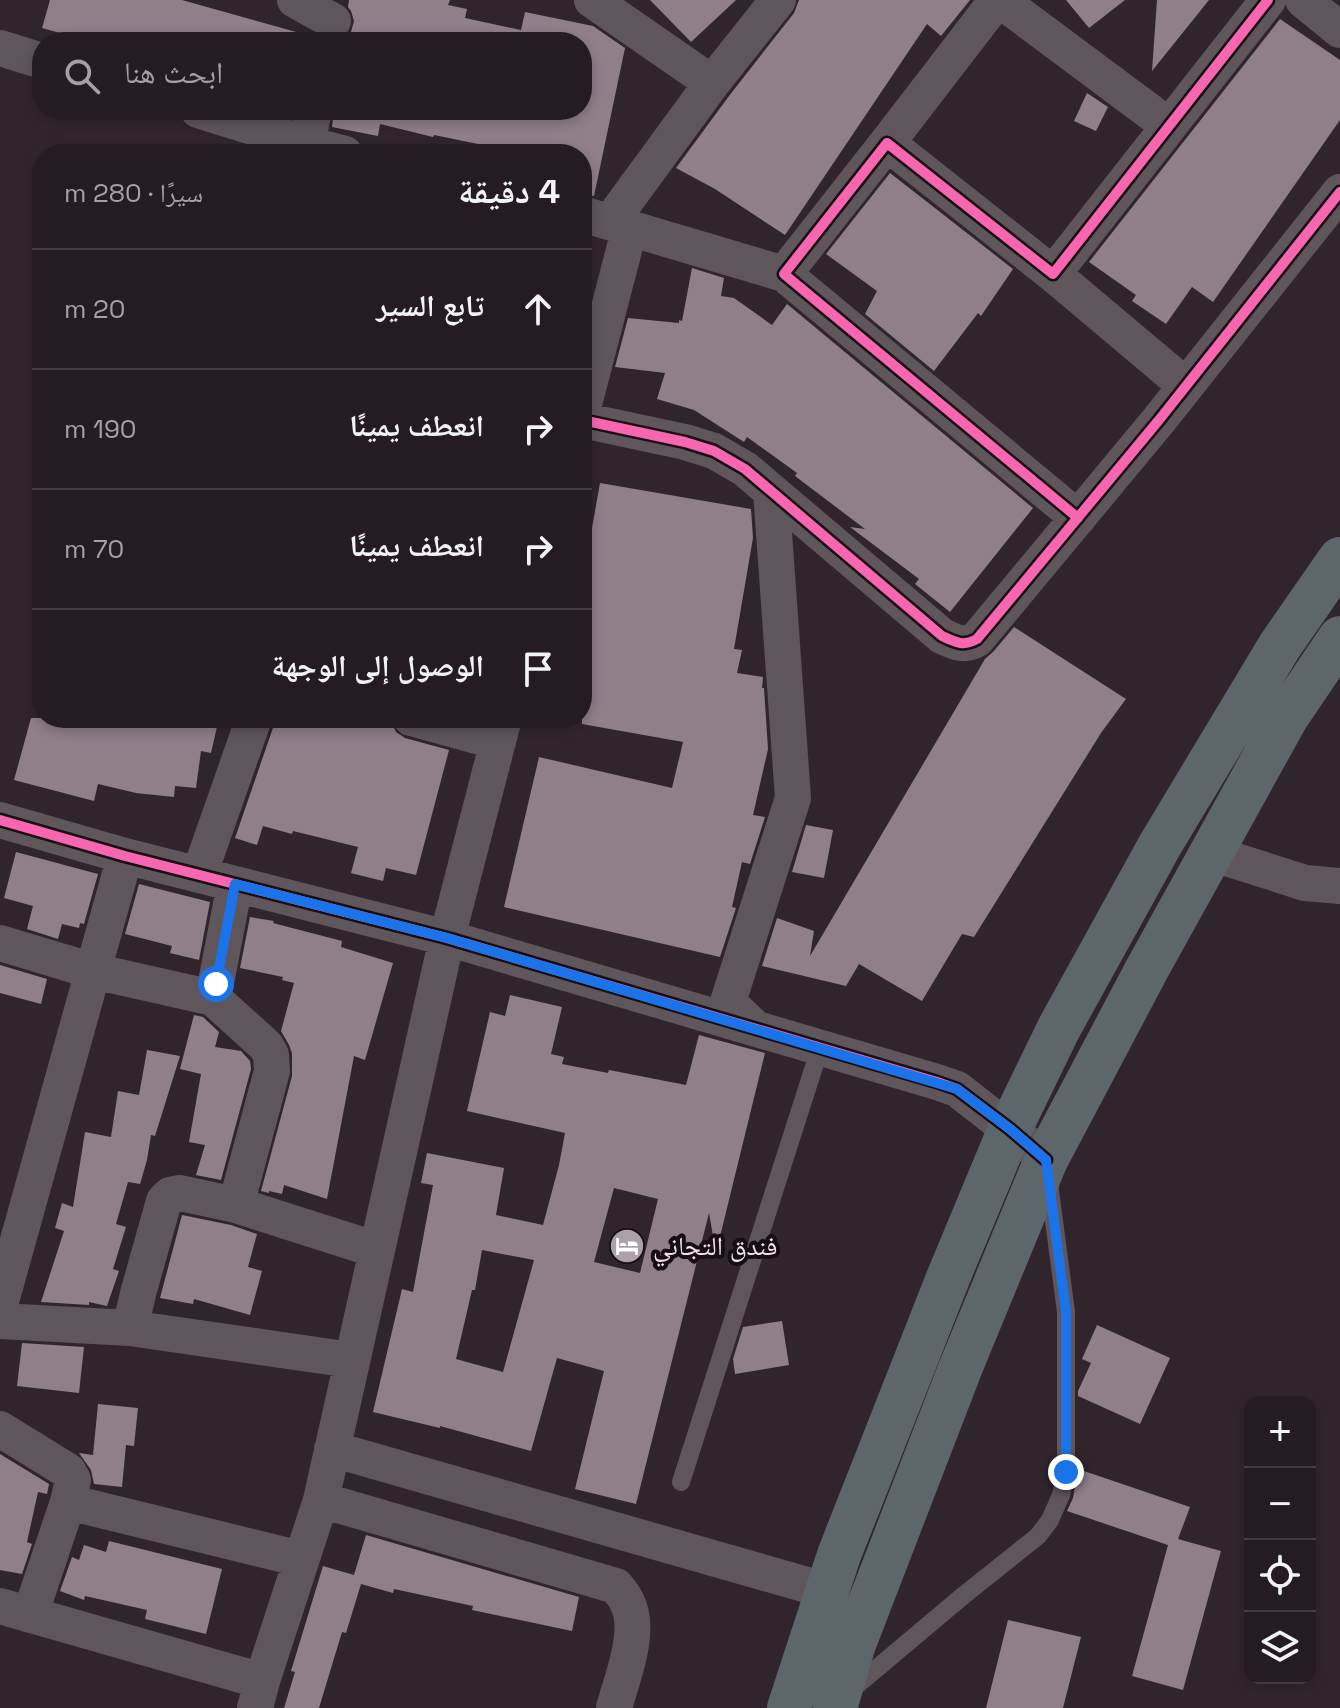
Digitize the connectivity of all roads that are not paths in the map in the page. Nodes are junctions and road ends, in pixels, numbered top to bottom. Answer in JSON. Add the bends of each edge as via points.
{"nodes":[{"id":1,"x":295,"y":0,"type":"edge"},
{"id":2,"x":592,"y":0,"type":"edge"},
{"id":3,"x":778,"y":0,"type":"edge"},
{"id":4,"x":999,"y":0,"type":"edge"},
{"id":5,"x":1268,"y":0,"type":"edge"},
{"id":6,"x":1303,"y":0,"type":"edge"},
{"id":7,"x":333,"y":21,"type":"edge"},
{"id":8,"x":1340,"y":30,"type":"edge"},
{"id":9,"x":0,"y":48,"type":"edge"},
{"id":10,"x":32,"y":58,"type":"edge"},
{"id":11,"x":712,"y":83,"type":"junction"},
{"id":12,"x":264,"y":120,"type":"edge"},
{"id":13,"x":1169,"y":126,"type":"junction"},
{"id":14,"x":311,"y":127,"type":"edge"},
{"id":15,"x":887,"y":143,"type":"junction"},
{"id":16,"x":332,"y":144,"type":"edge"},
{"id":17,"x":1340,"y":192,"type":"edge"},
{"id":18,"x":607,"y":221,"type":"edge"},
{"id":19,"x":784,"y":274,"type":"junction"},
{"id":20,"x":1053,"y":274,"type":"junction"},
{"id":21,"x":592,"y":336,"type":"edge"},
{"id":22,"x":1186,"y":386,"type":"junction"},
{"id":23,"x":592,"y":422,"type":"edge"},
{"id":24,"x":771,"y":491,"type":"junction"},
{"id":25,"x":1078,"y":518,"type":"junction"},
{"id":26,"x":1340,"y":559,"type":"edge"},
{"id":27,"x":1340,"y":638,"type":"edge"},
{"id":28,"x":250,"y":728,"type":"edge"},
{"id":29,"x":501,"y":730,"type":"edge"},
{"id":30,"x":0,"y":820,"type":"edge"},
{"id":31,"x":1211,"y":853,"type":"junction"},
{"id":32,"x":125,"y":856,"type":"junction"},
{"id":33,"x":199,"y":875,"type":"junction"},
{"id":34,"x":235,"y":884,"type":"junction"},
{"id":35,"x":1340,"y":886,"type":"edge"},
{"id":36,"x":447,"y":938,"type":"junction"},
{"id":37,"x":0,"y":943,"type":"edge"},
{"id":38,"x":93,"y":971,"type":"junction"},
{"id":39,"x":213,"y":998,"type":"junction"},
{"id":40,"x":756,"y":1029,"type":"junction"},
{"id":41,"x":820,"y":1048,"type":"junction"},
{"id":42,"x":1010,"y":1129,"type":"junction"},
{"id":43,"x":1046,"y":1160,"type":"junction"},
{"id":44,"x":236,"y":1205,"type":"junction"},
{"id":45,"x":377,"y":1250,"type":"junction"},
{"id":46,"x":0,"y":1305,"type":"edge"},
{"id":47,"x":0,"y":1321,"type":"edge"},
{"id":48,"x":130,"y":1328,"type":"junction"},
{"id":49,"x":351,"y":1360,"type":"junction"},
{"id":50,"x":0,"y":1429,"type":"edge"},
{"id":51,"x":332,"y":1449,"type":"junction"},
{"id":52,"x":681,"y":1482,"type":"dead end"},
{"id":53,"x":321,"y":1500,"type":"junction"},
{"id":54,"x":68,"y":1502,"type":"junction"},
{"id":55,"x":301,"y":1559,"type":"junction"},
{"id":56,"x":828,"y":1591,"type":"junction"},
{"id":57,"x":15,"y":1611,"type":"edge"},
{"id":58,"x":259,"y":1695,"type":"edge"},
{"id":59,"x":836,"y":1705,"type":"edge"},
{"id":60,"x":614,"y":1708,"type":"edge"},
{"id":61,"x":789,"y":1708,"type":"edge"}],
"edges":[{"from":1,"to":7,"type":"street"},
{"from":2,"to":11,"type":"street"},
{"from":3,"to":11,"type":"street"},
{"from":4,"to":13,"type":"street"},
{"from":4,"to":15,"type":"street"},
{"from":5,"to":13,"type":"street"},
{"from":6,"to":8,"type":"street"},
{"from":9,"to":10,"type":"street"},
{"from":11,"to":18,"type":"street"},
{"from":12,"to":14,"type":"street"},
{"from":13,"to":20,"type":"street"},
{"from":14,"to":16,"type":"street"},
{"from":15,"to":19,"type":"street"},
{"from":15,"to":20,"type":"street"},
{"from":17,"to":22,"type":"street"},
{"from":18,"to":19,"type":"street"},
{"from":18,"to":21,"type":"street"},
{"from":19,"to":25,"type":"street"},
{"from":20,"to":22,"type":"street"},
{"from":22,"to":25,"type":"street"},
{"from":23,"to":24,"type":"street","via":[[714,451]]},
{"from":24,"to":25,"type":"street","via":[[942,636],[960,644],[977,639]]},
{"from":24,"to":40,"type":"street","via":[[793,798],[728,1002]]},
{"from":26,"to":42,"type":"highway","via":[[1279,647],[1160,845]]},
{"from":27,"to":31,"type":"highway","via":[[1286,718]]},
{"from":28,"to":33,"type":"street"},
{"from":29,"to":36,"type":"street"},
{"from":30,"to":32,"type":"street"},
{"from":31,"to":35,"type":"street","via":[[1305,883]]},
{"from":31,"to":43,"type":"highway"},
{"from":32,"to":33,"type":"street"},
{"from":32,"to":38,"type":"street"},
{"from":33,"to":34,"type":"street"},
{"from":34,"to":36,"type":"street"},
{"from":34,"to":39,"type":"street"},
{"from":36,"to":40,"type":"street"},
{"from":36,"to":45,"type":"street"},
{"from":37,"to":38,"type":"street"},
{"from":38,"to":39,"type":"street"},
{"from":38,"to":46,"type":"street"},
{"from":39,"to":44,"type":"street","via":[[266,1046],[273,1063]]},
{"from":40,"to":41,"type":"street"},
{"from":41,"to":42,"type":"street","via":[[957,1089]]},
{"from":41,"to":52,"type":"lane"},
{"from":42,"to":43,"type":"street"},
{"from":42,"to":56,"type":"highway"},
{"from":43,"to":59,"type":"highway","via":[[859,1630]]},
{"from":43,"to":59,"type":"lane","via":[[1066,1312],[1066,1472],[1061,1495],[1038,1536]]},
{"from":44,"to":45,"type":"street"},
{"from":44,"to":48,"type":"street","via":[[180,1193],[164,1201]]},
{"from":45,"to":49,"type":"street"},
{"from":47,"to":48,"type":"street"},
{"from":48,"to":49,"type":"street"},
{"from":49,"to":51,"type":"street"},
{"from":50,"to":54,"type":"street","via":[[72,1475]]},
{"from":51,"to":53,"type":"street"},
{"from":51,"to":56,"type":"street"},
{"from":53,"to":55,"type":"street"},
{"from":53,"to":60,"type":"street","via":[[616,1586],[627,1602],[634,1632]]},
{"from":54,"to":55,"type":"street"},
{"from":54,"to":57,"type":"street"},
{"from":55,"to":58,"type":"street"},
{"from":56,"to":61,"type":"highway"},
{"from":57,"to":58,"type":"street"}]}
